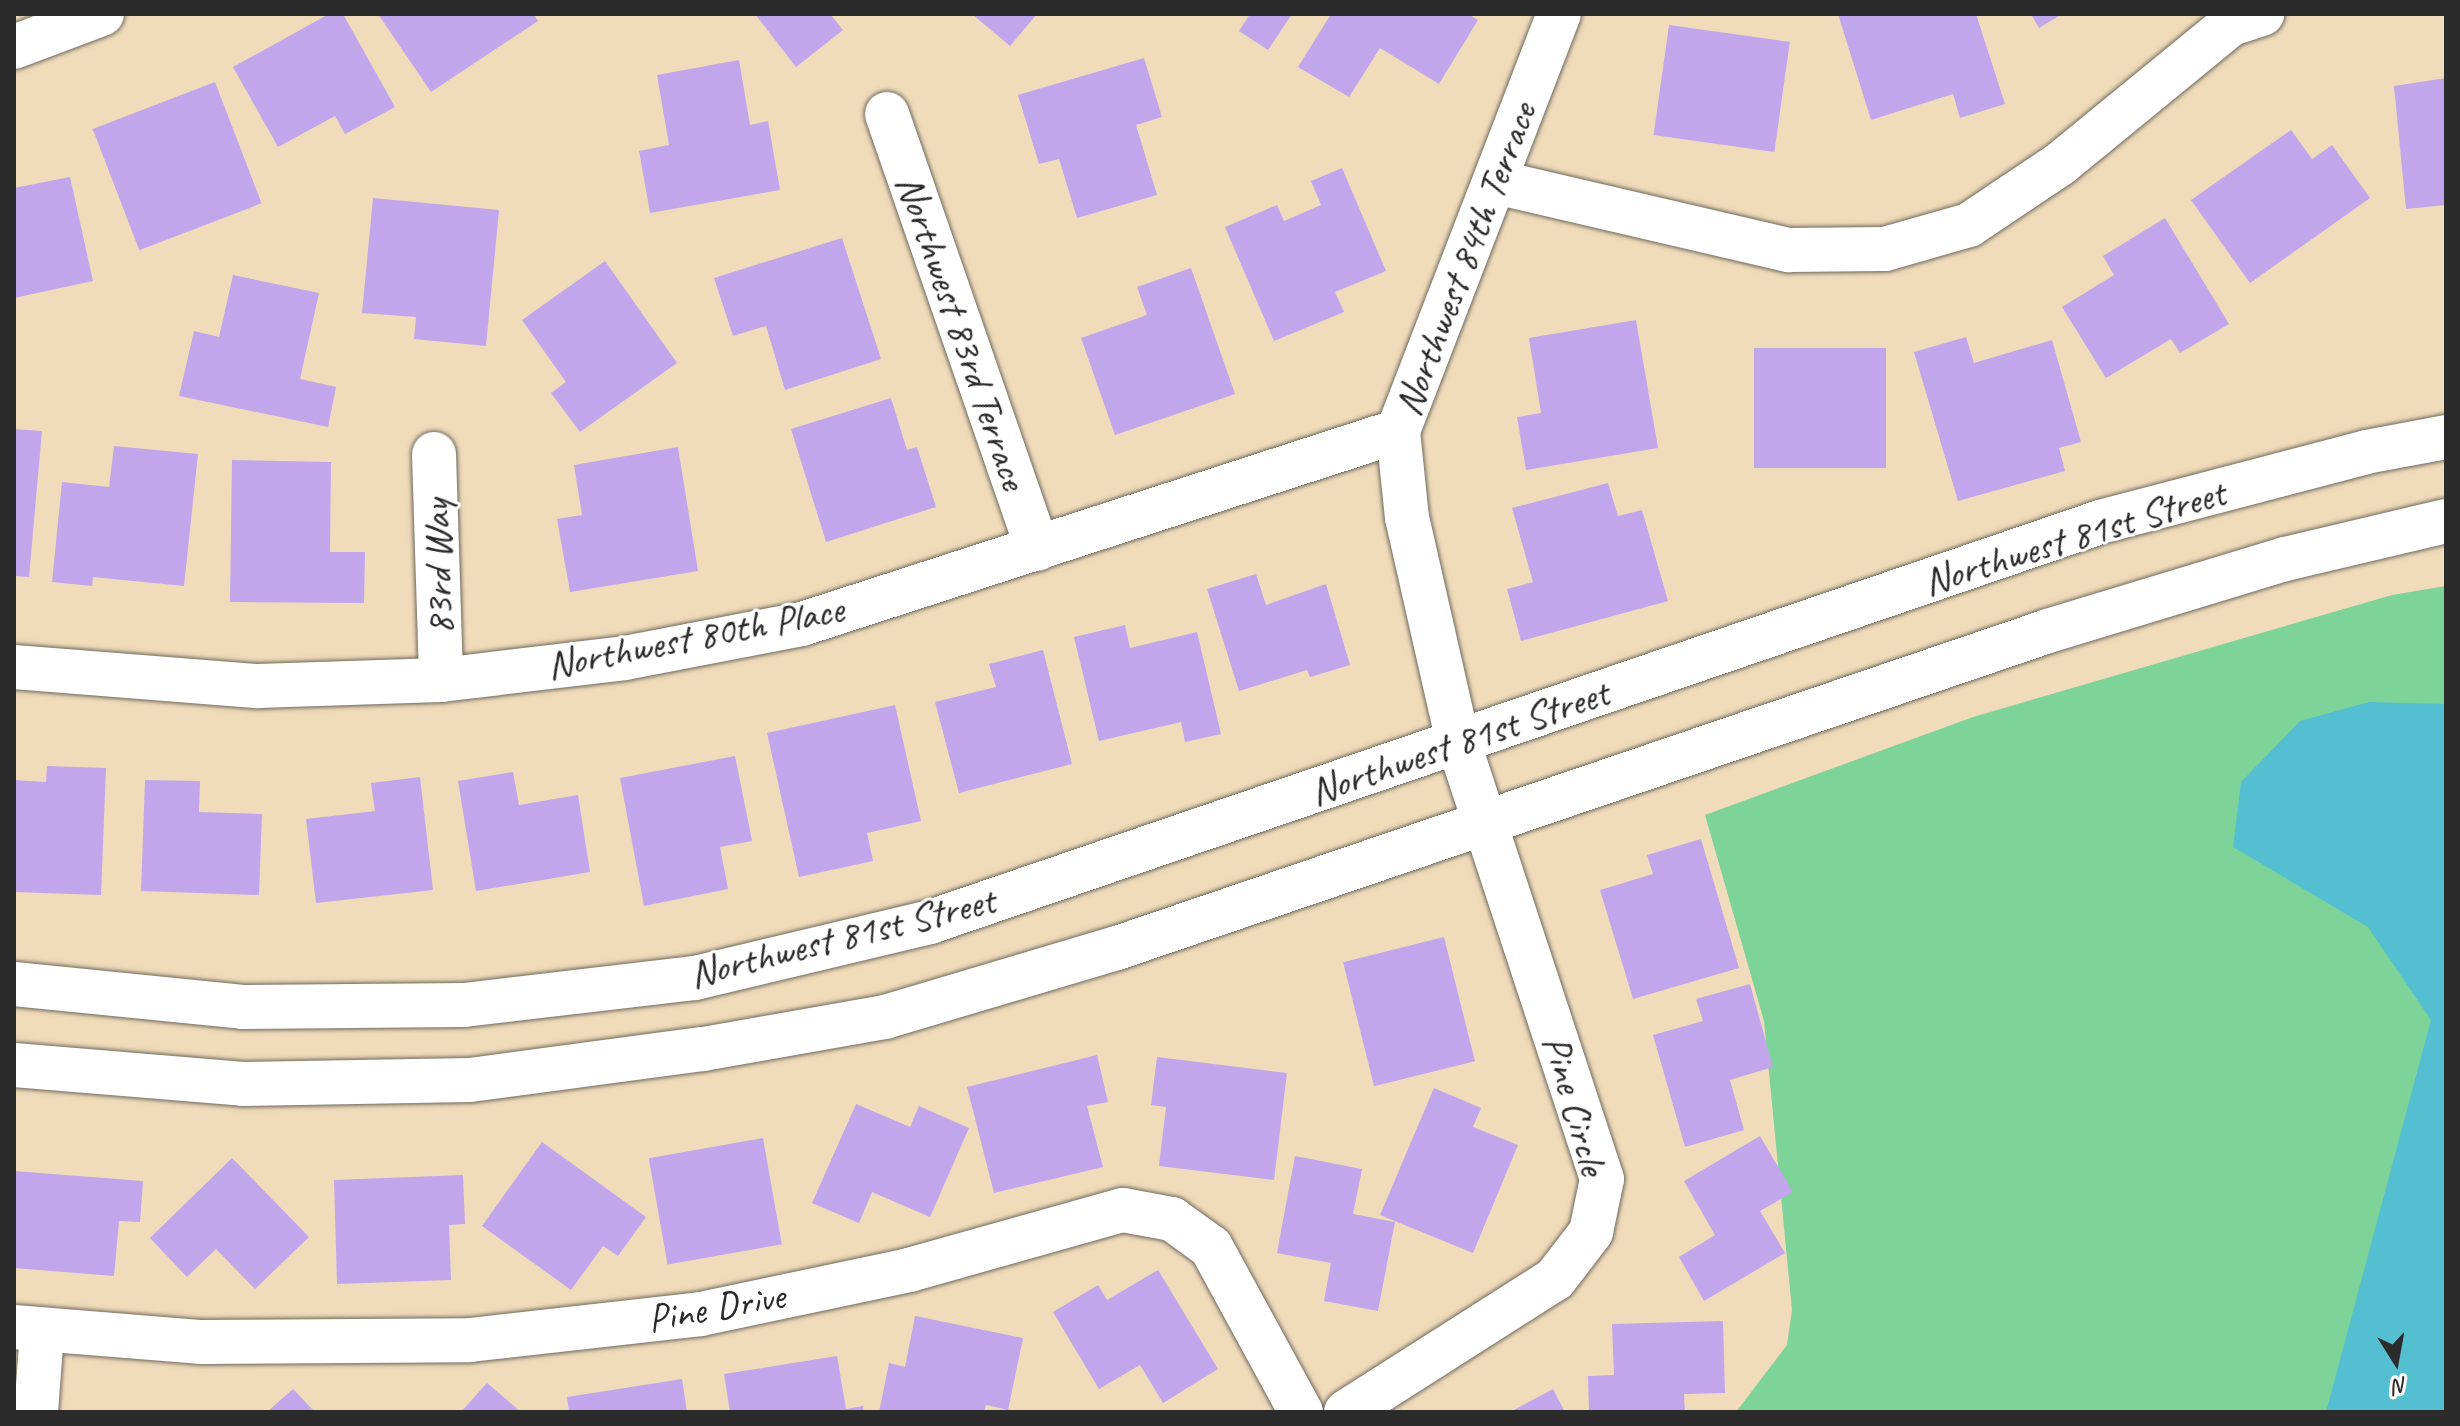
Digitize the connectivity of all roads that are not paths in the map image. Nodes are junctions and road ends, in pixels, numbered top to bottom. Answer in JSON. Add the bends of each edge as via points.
{"nodes":[{"id":1,"x":102,"y":14,"type":"edge"},
{"id":2,"x":1559,"y":14,"type":"edge"},
{"id":3,"x":2262,"y":14,"type":"edge"},
{"id":4,"x":14,"y":47,"type":"edge"},
{"id":5,"x":887,"y":114,"type":"dead end"},
{"id":6,"x":1496,"y":182,"type":"junction"},
{"id":7,"x":1398,"y":431,"type":"junction"},
{"id":8,"x":2446,"y":437,"type":"edge"},
{"id":9,"x":434,"y":454,"type":"dead end"},
{"id":10,"x":2446,"y":521,"type":"edge"},
{"id":11,"x":1038,"y":549,"type":"junction"},
{"id":12,"x":14,"y":667,"type":"edge"},
{"id":13,"x":441,"y":680,"type":"junction"},
{"id":14,"x":1458,"y":742,"type":"junction"},
{"id":15,"x":1486,"y":824,"type":"junction"},
{"id":16,"x":14,"y":984,"type":"edge"},
{"id":17,"x":14,"y":1065,"type":"edge"},
{"id":18,"x":28,"y":1330,"type":"edge"},
{"id":19,"x":36,"y":1412,"type":"edge"},
{"id":20,"x":1301,"y":1412,"type":"edge"},
{"id":21,"x":1346,"y":1412,"type":"edge"}],
"edges":[{"from":1,"to":4,"type":"street"},
{"from":2,"to":6,"type":"street","name":"Northwest 84th Terrace"},
{"from":3,"to":6,"type":"street","via":[[2231,24],[2060,164],[1969,225],[1885,249],[1789,250]]},
{"from":5,"to":11,"type":"street","name":"Northwest 83rd Terrace"},
{"from":6,"to":7,"type":"street","name":"Northwest 84th Terrace"},
{"from":7,"to":11,"type":"street","name":"Northwest 80th Place"},
{"from":7,"to":14,"type":"street","name":"Northwest 84th Terrace","via":[[1407,518]]},
{"from":8,"to":14,"type":"street","name":"Northwest 81st Street","via":[[2100,522]]},
{"from":9,"to":13,"type":"street","name":"83rd Way"},
{"from":10,"to":15,"type":"street","name":"Northwest 81st Street","via":[[2285,559],[2048,631]]},
{"from":11,"to":13,"type":"street","name":"Northwest 80th Place","via":[[802,624],[625,658]]},
{"from":12,"to":13,"type":"street","name":"Northwest 80th Place","via":[[258,686]]},
{"from":14,"to":15,"type":"street","name":"Northwest 84th Terrace"},
{"from":14,"to":16,"type":"street","name":"Northwest 81st Street","via":[[930,922],[695,978],[464,1005],[243,1007]]},
{"from":15,"to":17,"type":"street","name":"Northwest 81st Street","via":[[1117,948],[885,1017],[703,1049],[470,1080],[243,1084]]},
{"from":15,"to":21,"type":"street","name":"Pine Circle","via":[[1602,1179],[1591,1232],[1555,1279]]},
{"from":18,"to":19,"type":"street"},
{"from":18,"to":20,"type":"street","name":"Pine Drive","via":[[202,1342],[485,1339],[701,1314],[909,1270],[1123,1210],[1172,1219],[1211,1247]]}]}
